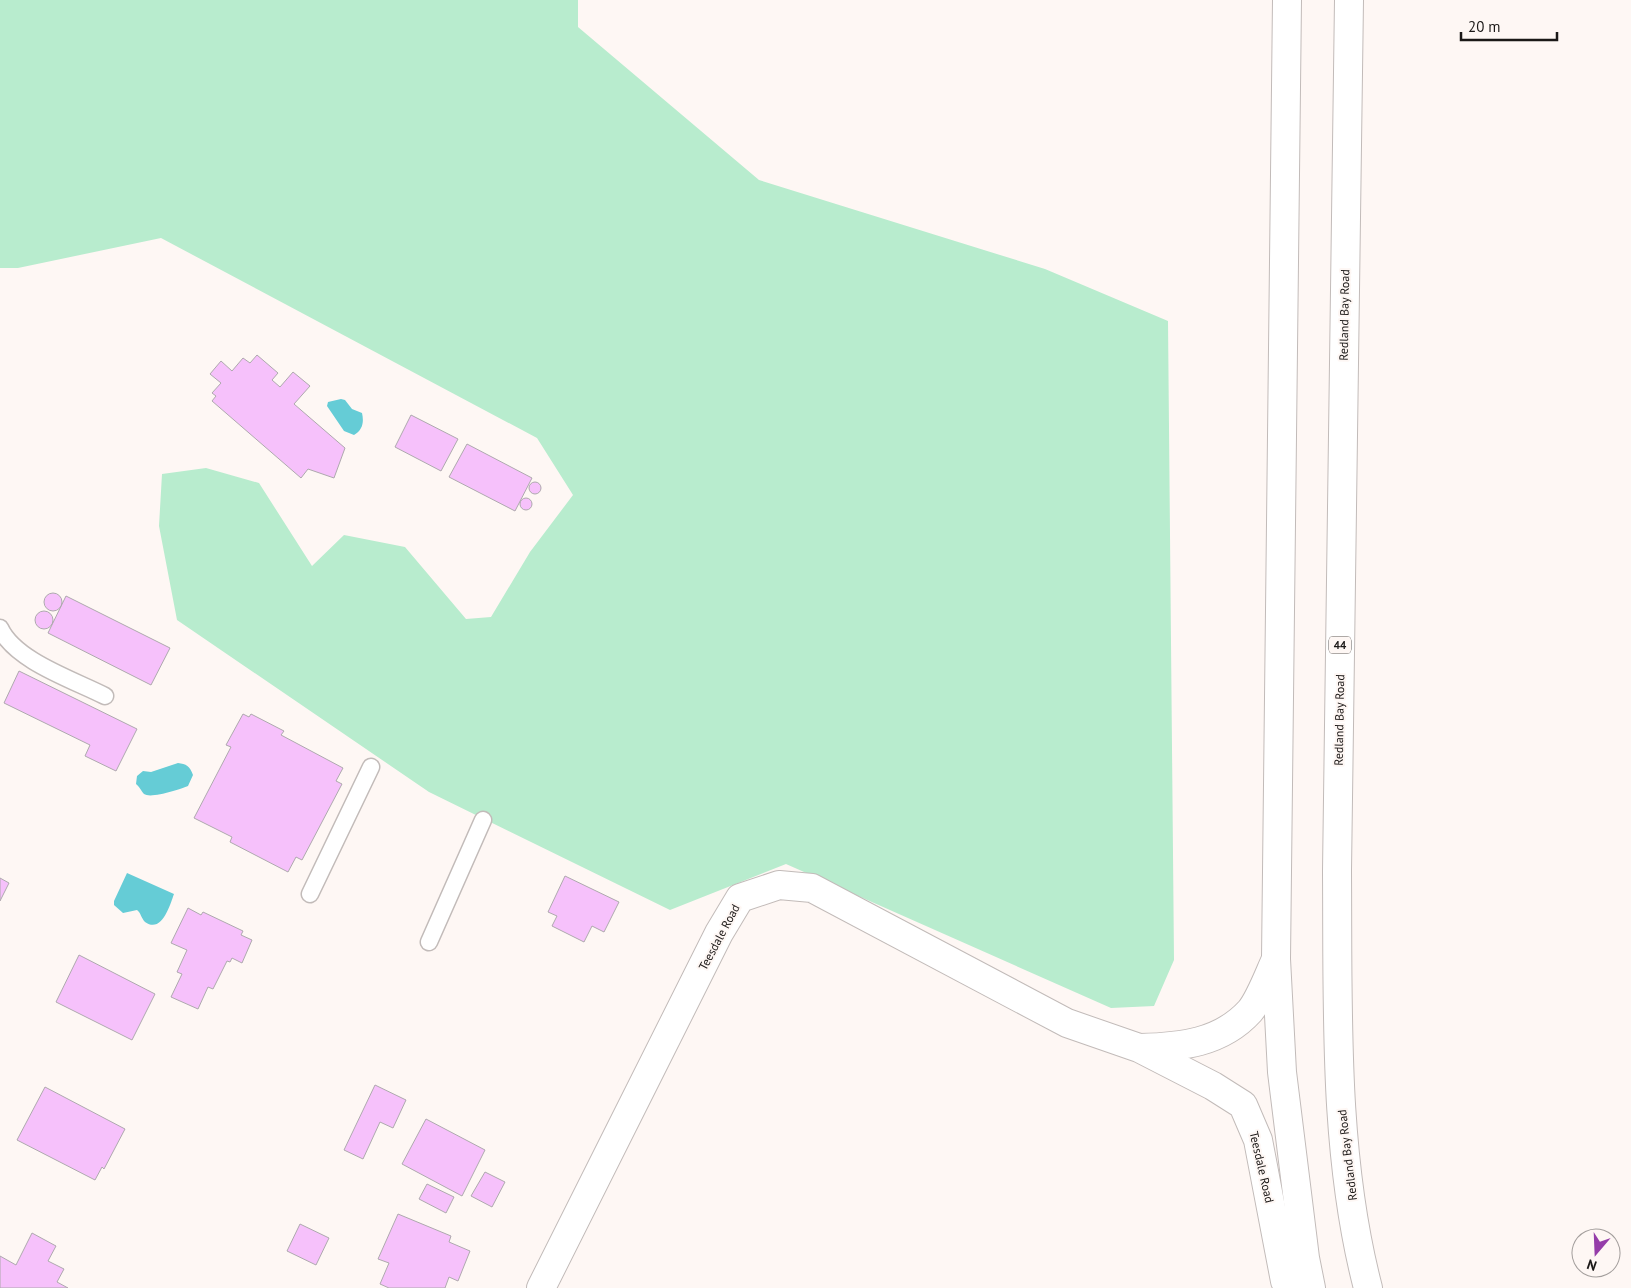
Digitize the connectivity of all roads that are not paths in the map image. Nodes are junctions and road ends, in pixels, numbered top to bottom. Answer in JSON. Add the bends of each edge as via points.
{"nodes":[{"id":1,"x":1287,"y":0,"type":"edge"},
{"id":2,"x":1349,"y":0,"type":"edge"},
{"id":3,"x":0,"y":628,"type":"edge"},
{"id":4,"x":106,"y":696,"type":"dead end"},
{"id":5,"x":371,"y":767,"type":"dead end"},
{"id":6,"x":483,"y":820,"type":"dead end"},
{"id":7,"x":310,"y":894,"type":"dead end"},
{"id":8,"x":429,"y":942,"type":"dead end"},
{"id":9,"x":1276,"y":959,"type":"junction"},
{"id":10,"x":1139,"y":1048,"type":"junction"},
{"id":11,"x":541,"y":1288,"type":"edge"},
{"id":12,"x":1290,"y":1288,"type":"edge"},
{"id":13,"x":1311,"y":1288,"type":"edge"},
{"id":14,"x":1368,"y":1288,"type":"edge"}],
"edges":[{"from":1,"to":9,"type":"main road"},
{"from":2,"to":14,"type":"main road","name":"Redland Bay Road","number":"44","via":[[1338,994],[1342,1130],[1361,1262]]},
{"from":3,"to":4,"type":"lane","via":[[5,639],[27,657]]},
{"from":5,"to":7,"type":"lane"},
{"from":6,"to":8,"type":"lane"},
{"from":9,"to":10,"type":"main road","name":"Teesdale Road","via":[[1250,1010],[1216,1037],[1179,1047]]},
{"from":9,"to":13,"type":"main road","via":[[1282,1072],[1304,1258]]},
{"from":10,"to":11,"type":"main road","name":"Teesdale Road","via":[[1067,1023],[812,888],[779,885],[740,898],[719,933]]},
{"from":10,"to":12,"type":"main road","name":"Teesdale Road","via":[[1243,1105],[1258,1140],[1285,1281]]}]}
